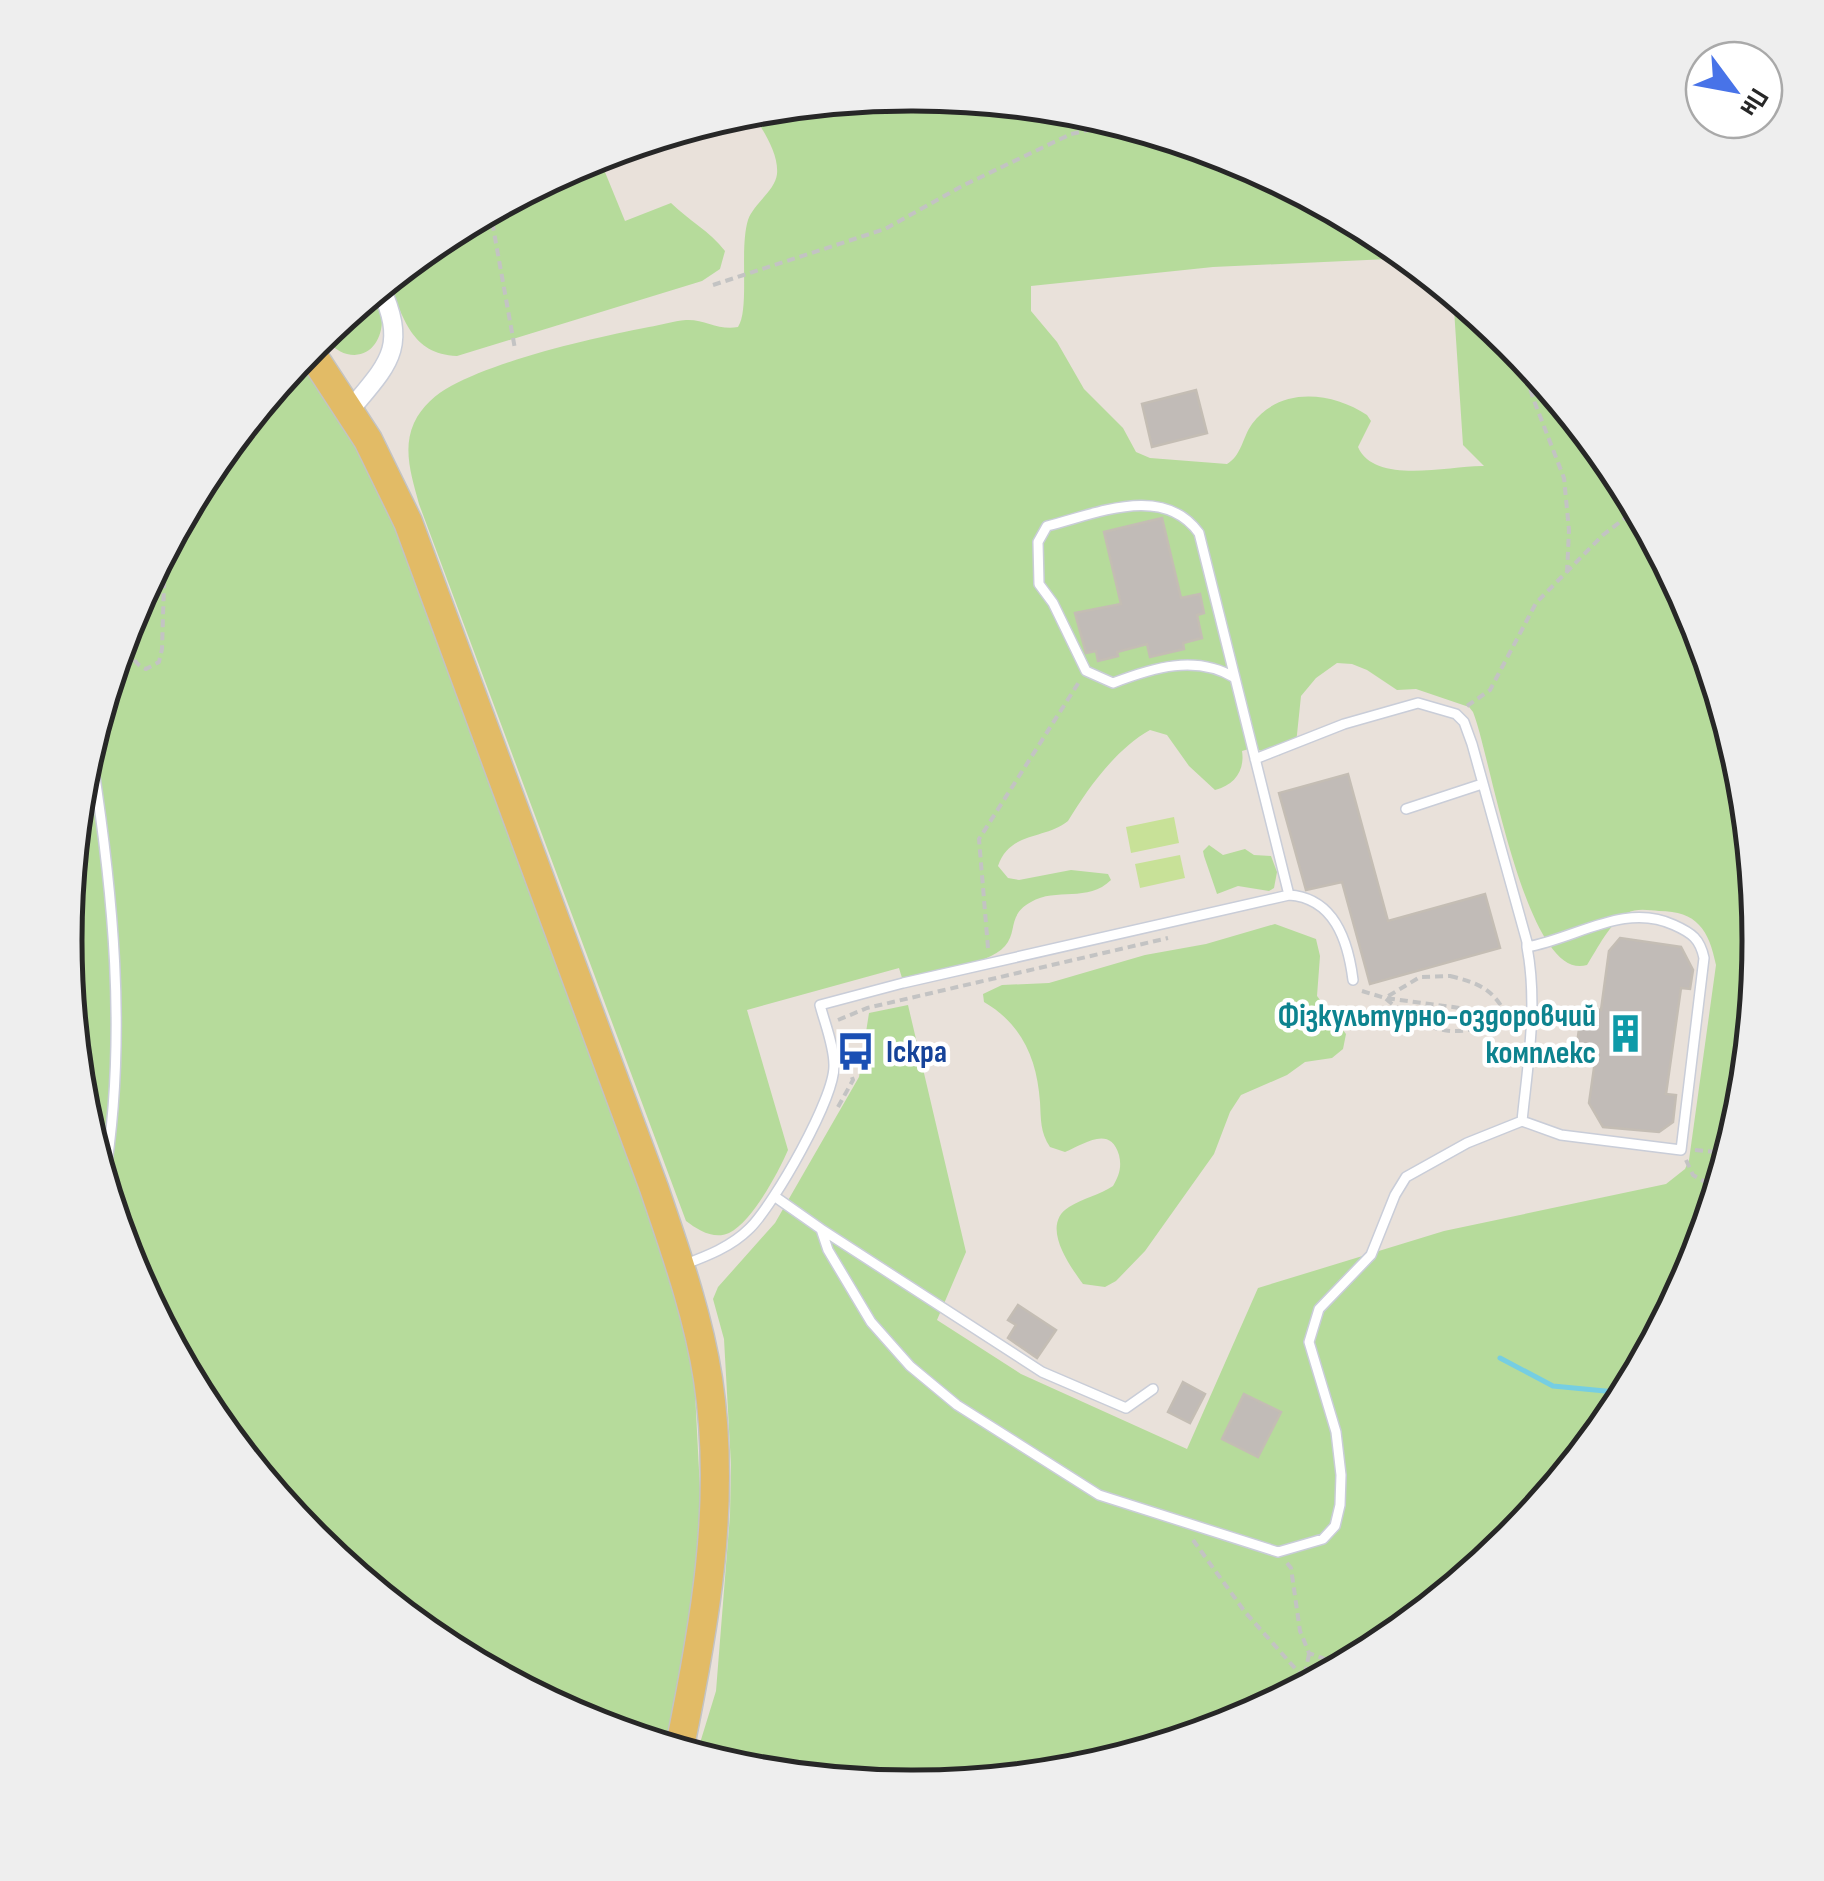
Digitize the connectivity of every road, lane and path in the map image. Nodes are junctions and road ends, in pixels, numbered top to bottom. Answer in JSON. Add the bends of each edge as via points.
{"nodes":[{"id":1,"x":1088,"y":130,"type":"edge"},
{"id":2,"x":493,"y":225,"type":"edge"},
{"id":3,"x":714,"y":286,"type":"dead end"},
{"id":4,"x":385,"y":300,"type":"edge"},
{"id":5,"x":515,"y":349,"type":"dead end"},
{"id":6,"x":318,"y":362,"type":"edge"},
{"id":7,"x":1530,"y":388,"type":"edge"},
{"id":8,"x":350,"y":410,"type":"junction"},
{"id":9,"x":1625,"y":518,"type":"edge"},
{"id":10,"x":1567,"y":573,"type":"junction"},
{"id":11,"x":163,"y":584,"type":"edge"},
{"id":12,"x":133,"y":658,"type":"edge"},
{"id":13,"x":1086,"y":671,"type":"junction"},
{"id":14,"x":1235,"y":678,"type":"junction"},
{"id":15,"x":1456,"y":714,"type":"junction"},
{"id":16,"x":1256,"y":760,"type":"junction"},
{"id":17,"x":1482,"y":784,"type":"junction"},
{"id":18,"x":97,"y":786,"type":"edge"},
{"id":19,"x":1406,"y":808,"type":"dead end"},
{"id":20,"x":1289,"y":895,"type":"junction"},
{"id":21,"x":1178,"y":936,"type":"dead end"},
{"id":22,"x":1528,"y":947,"type":"junction"},
{"id":23,"x":989,"y":963,"type":"junction"},
{"id":24,"x":1353,"y":980,"type":"joint"},
{"id":25,"x":1384,"y":998,"type":"junction"},
{"id":26,"x":1506,"y":1014,"type":"junction"},
{"id":27,"x":1533,"y":1018,"type":"junction"},
{"id":28,"x":835,"y":1021,"type":"dead end"},
{"id":29,"x":1580,"y":1024,"type":"dead end"},
{"id":30,"x":848,"y":1066,"type":"dead end"},
{"id":31,"x":833,"y":1115,"type":"dead end"},
{"id":32,"x":1522,"y":1121,"type":"junction"},
{"id":33,"x":110,"y":1149,"type":"edge"},
{"id":34,"x":1681,"y":1150,"type":"junction"},
{"id":35,"x":1714,"y":1152,"type":"edge"},
{"id":36,"x":1705,"y":1182,"type":"edge"},
{"id":37,"x":774,"y":1196,"type":"junction"},
{"id":38,"x":821,"y":1229,"type":"junction"},
{"id":39,"x":680,"y":1266,"type":"junction"},
{"id":40,"x":1153,"y":1389,"type":"dead end"},
{"id":41,"x":1178,"y":1520,"type":"junction"},
{"id":42,"x":1278,"y":1552,"type":"junction"},
{"id":43,"x":1309,"y":1653,"type":"junction"},
{"id":44,"x":1326,"y":1659,"type":"edge"},
{"id":45,"x":1306,"y":1670,"type":"edge"},
{"id":46,"x":1301,"y":1672,"type":"edge"},
{"id":47,"x":682,"y":1737,"type":"edge"}],
"edges":[{"from":1,"to":3,"type":"path","via":[[884,229]]},
{"from":2,"to":5,"type":"path"},
{"from":4,"to":8,"type":"street","via":[[394,350]]},
{"from":6,"to":8,"type":"main road"},
{"from":7,"to":10,"type":"path","via":[[1564,478]]},
{"from":8,"to":39,"type":"main road","via":[[431,581]]},
{"from":9,"to":10,"type":"path"},
{"from":10,"to":15,"type":"path","via":[[1536,602],[1490,690]]},
{"from":11,"to":12,"type":"path","via":[[159,662],[146,670]]},
{"from":13,"to":14,"type":"lane","via":[[1113,682],[1189,663]]},
{"from":13,"to":14,"type":"lane","via":[[1038,584],[1038,542],[1047,526],[1141,505],[1166,507],[1200,533]]},
{"from":13,"to":23,"type":"path","via":[[979,839]]},
{"from":14,"to":16,"type":"lane"},
{"from":15,"to":16,"type":"lane","via":[[1418,703]]},
{"from":15,"to":17,"type":"lane"},
{"from":16,"to":20,"type":"lane"},
{"from":17,"to":19,"type":"lane"},
{"from":17,"to":22,"type":"lane"},
{"from":18,"to":33,"type":"lane","via":[[116,993]]},
{"from":20,"to":23,"type":"lane"},
{"from":20,"to":24,"type":"lane","via":[[1309,897],[1336,921]]},
{"from":21,"to":28,"type":"path"},
{"from":22,"to":27,"type":"lane"},
{"from":22,"to":34,"type":"lane","via":[[1624,916],[1667,921],[1700,942],[1704,958]]},
{"from":23,"to":37,"type":"lane","via":[[820,1005],[833,1084]]},
{"from":24,"to":25,"type":"path"},
{"from":25,"to":26,"type":"path"},
{"from":25,"to":26,"type":"path","via":[[1434,1028],[1463,1032]]},
{"from":25,"to":26,"type":"path","via":[[1420,977],[1450,976],[1496,994]]},
{"from":26,"to":27,"type":"path"},
{"from":27,"to":29,"type":"path"},
{"from":27,"to":32,"type":"lane"},
{"from":30,"to":31,"type":"path","via":[[852,1080]]},
{"from":32,"to":34,"type":"lane","via":[[1561,1135]]},
{"from":32,"to":42,"type":"lane","via":[[1406,1177],[1371,1255],[1319,1309],[1309,1342],[1336,1432],[1340,1505],[1323,1539]]},
{"from":34,"to":35,"type":"path"},
{"from":34,"to":36,"type":"path","via":[[1693,1175]]},
{"from":37,"to":38,"type":"lane"},
{"from":37,"to":39,"type":"lane","via":[[750,1229],[719,1252]]},
{"from":38,"to":40,"type":"lane","via":[[1042,1372],[1126,1408]]},
{"from":38,"to":41,"type":"lane","via":[[871,1322],[934,1388],[1099,1495]]},
{"from":39,"to":47,"type":"main road","via":[[707,1374],[715,1455],[707,1602]]},
{"from":41,"to":42,"type":"lane"},
{"from":41,"to":46,"type":"path","via":[[1245,1612]]},
{"from":42,"to":43,"type":"path","via":[[1290,1568]]},
{"from":43,"to":44,"type":"path"},
{"from":43,"to":45,"type":"path"}]}
